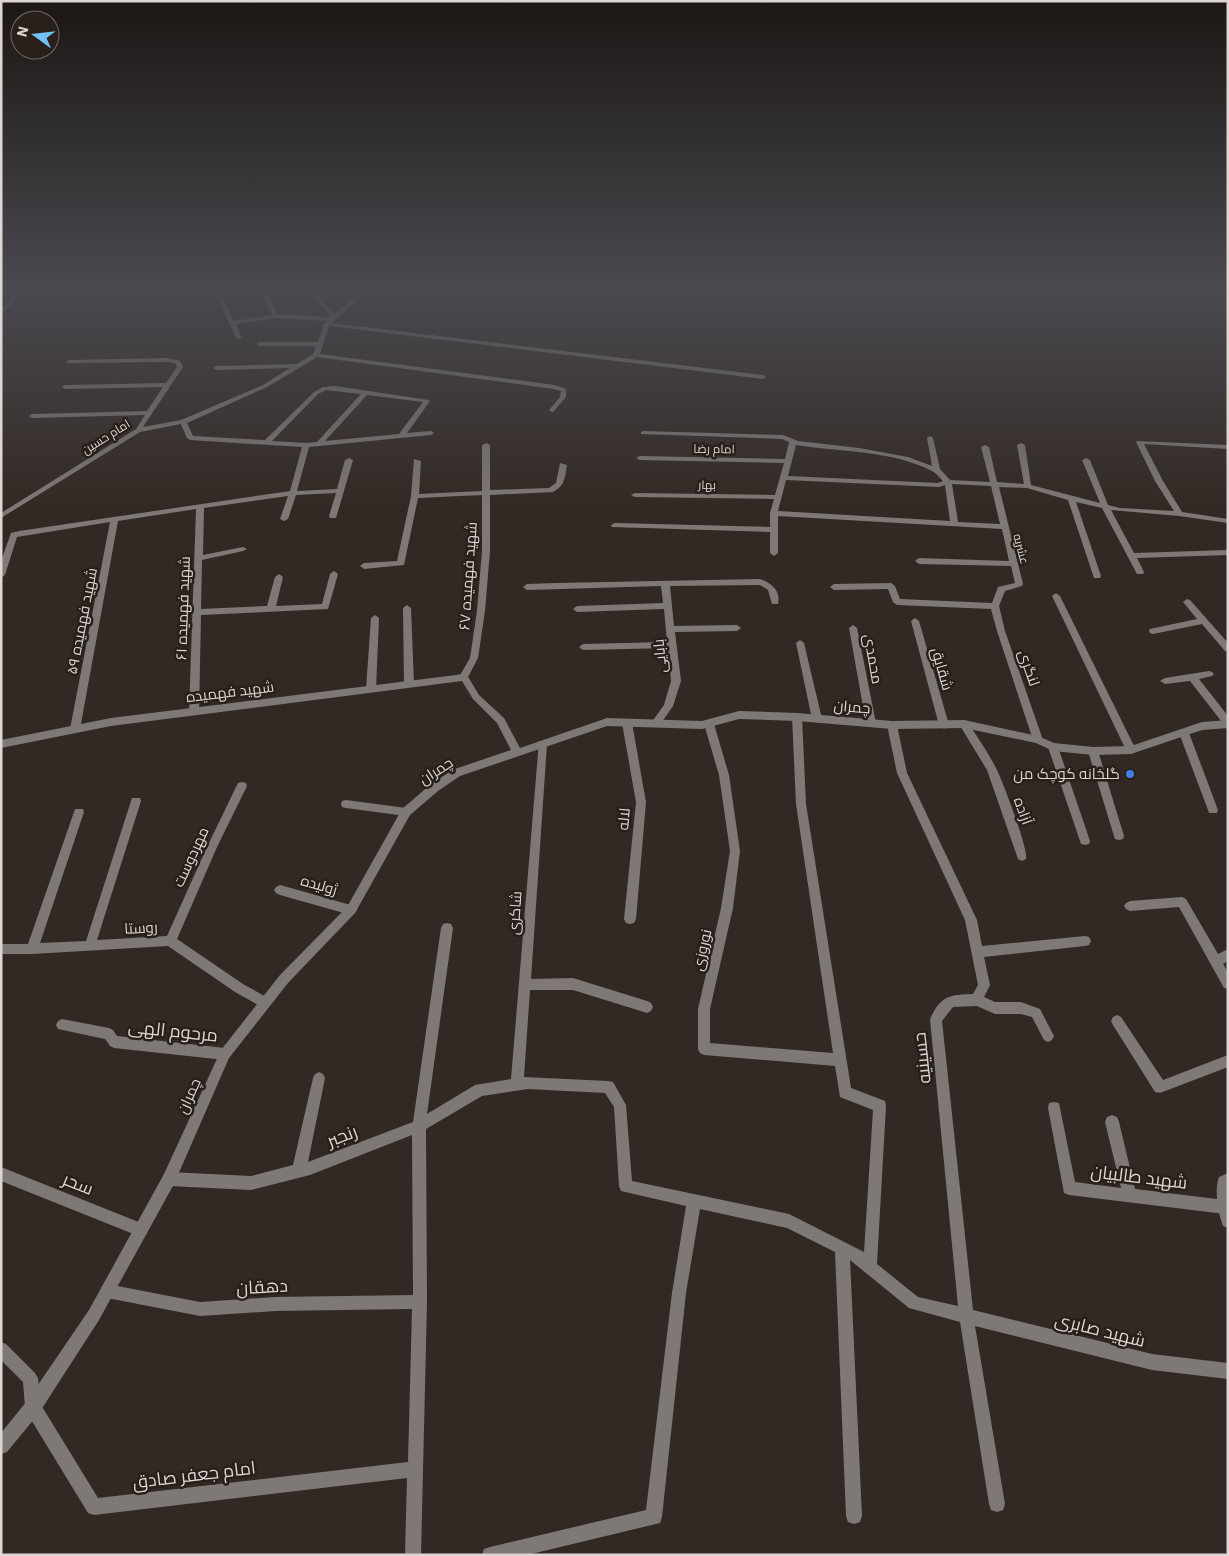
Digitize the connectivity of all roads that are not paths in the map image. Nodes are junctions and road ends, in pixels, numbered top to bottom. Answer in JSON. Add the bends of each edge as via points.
{"nodes":[{"id":1,"x":69,"y":362,"type":"dead end"},
{"id":2,"x":88,"y":362,"type":"edge"},
{"id":3,"x":176,"y":362,"type":"edge"},
{"id":4,"x":305,"y":362,"type":"edge"},
{"id":5,"x":365,"y":362,"type":"edge"},
{"id":6,"x":646,"y":362,"type":"edge"},
{"id":7,"x":298,"y":366,"type":"junction"},
{"id":8,"x":216,"y":368,"type":"dead end"},
{"id":9,"x":763,"y":377,"type":"dead end"},
{"id":10,"x":169,"y":385,"type":"junction"},
{"id":11,"x":64,"y":387,"type":"dead end"},
{"id":12,"x":366,"y":392,"type":"junction"},
{"id":13,"x":552,"y":410,"type":"dead end"},
{"id":14,"x":150,"y":413,"type":"junction"},
{"id":15,"x":32,"y":416,"type":"dead end"},
{"id":16,"x":183,"y":422,"type":"junction"},
{"id":17,"x":138,"y":430,"type":"junction"},
{"id":18,"x":431,"y":433,"type":"dead end"},
{"id":19,"x":643,"y":433,"type":"dead end"},
{"id":20,"x":401,"y":436,"type":"junction"},
{"id":21,"x":930,"y":438,"type":"dead end"},
{"id":22,"x":794,"y":442,"type":"junction"},
{"id":23,"x":266,"y":443,"type":"junction"},
{"id":24,"x":319,"y":444,"type":"junction"},
{"id":25,"x":306,"y":445,"type":"junction"},
{"id":26,"x":486,"y":445,"type":"dead end"},
{"id":27,"x":1021,"y":445,"type":"dead end"},
{"id":28,"x":1228,"y":446,"type":"edge"},
{"id":29,"x":985,"y":447,"type":"dead end"},
{"id":30,"x":640,"y":458,"type":"dead end"},
{"id":31,"x":349,"y":460,"type":"dead end"},
{"id":32,"x":1086,"y":460,"type":"dead end"},
{"id":33,"x":416,"y":461,"type":"dead end"},
{"id":34,"x":788,"y":461,"type":"junction"},
{"id":35,"x":563,"y":464,"type":"dead end"},
{"id":36,"x":936,"y":470,"type":"junction"},
{"id":37,"x":783,"y":478,"type":"junction"},
{"id":38,"x":948,"y":482,"type":"junction"},
{"id":39,"x":993,"y":484,"type":"junction"},
{"id":40,"x":1028,"y":486,"type":"junction"},
{"id":41,"x":341,"y":491,"type":"junction"},
{"id":42,"x":486,"y":492,"type":"junction"},
{"id":43,"x":293,"y":493,"type":"junction"},
{"id":44,"x":635,"y":495,"type":"dead end"},
{"id":45,"x":415,"y":496,"type":"junction"},
{"id":46,"x":778,"y":497,"type":"junction"},
{"id":47,"x":1071,"y":499,"type":"junction"},
{"id":48,"x":200,"y":506,"type":"junction"},
{"id":49,"x":1105,"y":506,"type":"junction"},
{"id":50,"x":774,"y":514,"type":"junction"},
{"id":51,"x":1178,"y":514,"type":"junction"},
{"id":52,"x":1,"y":516,"type":"edge"},
{"id":53,"x":333,"y":516,"type":"dead end"},
{"id":54,"x":115,"y":518,"type":"junction"},
{"id":55,"x":284,"y":519,"type":"dead end"},
{"id":56,"x":1228,"y":521,"type":"edge"},
{"id":57,"x":954,"y":524,"type":"junction"},
{"id":58,"x":615,"y":525,"type":"dead end"},
{"id":59,"x":1004,"y":528,"type":"junction"},
{"id":60,"x":774,"y":530,"type":"junction"},
{"id":61,"x":243,"y":549,"type":"dead end"},
{"id":62,"x":1228,"y":552,"type":"edge"},
{"id":63,"x":774,"y":553,"type":"dead end"},
{"id":64,"x":1131,"y":556,"type":"junction"},
{"id":65,"x":198,"y":558,"type":"junction"},
{"id":66,"x":919,"y":561,"type":"dead end"},
{"id":67,"x":1014,"y":564,"type":"junction"},
{"id":68,"x":364,"y":566,"type":"dead end"},
{"id":69,"x":1140,"y":572,"type":"dead end"},
{"id":70,"x":334,"y":574,"type":"dead end"},
{"id":71,"x":1,"y":575,"type":"edge"},
{"id":72,"x":1098,"y":576,"type":"dead end"},
{"id":73,"x":279,"y":577,"type":"dead end"},
{"id":74,"x":665,"y":583,"type":"junction"},
{"id":75,"x":527,"y":587,"type":"dead end"},
{"id":76,"x":834,"y":588,"type":"dead end"},
{"id":77,"x":1056,"y":596,"type":"dead end"},
{"id":78,"x":775,"y":602,"type":"dead end"},
{"id":79,"x":1187,"y":602,"type":"dead end"},
{"id":80,"x":667,"y":606,"type":"junction"},
{"id":81,"x":995,"y":606,"type":"junction"},
{"id":82,"x":407,"y":608,"type":"dead end"},
{"id":83,"x":271,"y":609,"type":"junction"},
{"id":84,"x":577,"y":609,"type":"dead end"},
{"id":85,"x":197,"y":612,"type":"junction"},
{"id":86,"x":375,"y":618,"type":"dead end"},
{"id":87,"x":914,"y":621,"type":"dead end"},
{"id":88,"x":1204,"y":622,"type":"junction"},
{"id":89,"x":737,"y":628,"type":"dead end"},
{"id":90,"x":854,"y":628,"type":"dead end"},
{"id":91,"x":672,"y":629,"type":"junction"},
{"id":92,"x":1153,"y":631,"type":"dead end"},
{"id":93,"x":800,"y":643,"type":"dead end"},
{"id":94,"x":673,"y":645,"type":"junction"},
{"id":95,"x":583,"y":647,"type":"dead end"},
{"id":96,"x":1228,"y":650,"type":"edge"},
{"id":97,"x":1209,"y":674,"type":"dead end"},
{"id":98,"x":464,"y":677,"type":"junction"},
{"id":99,"x":1192,"y":677,"type":"junction"},
{"id":100,"x":1164,"y":681,"type":"dead end"},
{"id":101,"x":409,"y":684,"type":"junction"},
{"id":102,"x":371,"y":689,"type":"junction"},
{"id":103,"x":194,"y":712,"type":"junction"},
{"id":104,"x":797,"y":718,"type":"junction"},
{"id":105,"x":817,"y":719,"type":"junction"},
{"id":106,"x":627,"y":723,"type":"junction"},
{"id":107,"x":656,"y":723,"type":"junction"},
{"id":108,"x":871,"y":723,"type":"junction"},
{"id":109,"x":709,"y":724,"type":"junction"},
{"id":110,"x":944,"y":724,"type":"junction"},
{"id":111,"x":964,"y":724,"type":"junction"},
{"id":112,"x":1228,"y":724,"type":"edge"},
{"id":113,"x":892,"y":725,"type":"junction"},
{"id":114,"x":76,"y":729,"type":"junction"},
{"id":115,"x":1184,"y":733,"type":"junction"},
{"id":116,"x":1038,"y":740,"type":"junction"},
{"id":117,"x":1,"y":744,"type":"edge"},
{"id":118,"x":542,"y":744,"type":"junction"},
{"id":119,"x":1054,"y":747,"type":"junction"},
{"id":120,"x":1131,"y":750,"type":"junction"},
{"id":121,"x":1093,"y":751,"type":"junction"},
{"id":122,"x":517,"y":752,"type":"junction"},
{"id":123,"x":242,"y":786,"type":"dead end"},
{"id":124,"x":136,"y":801,"type":"dead end"},
{"id":125,"x":346,"y":804,"type":"dead end"},
{"id":126,"x":1213,"y":810,"type":"dead end"},
{"id":127,"x":79,"y":812,"type":"dead end"},
{"id":128,"x":406,"y":812,"type":"junction"},
{"id":129,"x":1119,"y":836,"type":"dead end"},
{"id":130,"x":1085,"y":841,"type":"dead end"},
{"id":131,"x":1022,"y":856,"type":"dead end"},
{"id":132,"x":280,"y":890,"type":"dead end"},
{"id":133,"x":1130,"y":906,"type":"dead end"},
{"id":134,"x":351,"y":910,"type":"junction"},
{"id":135,"x":630,"y":919,"type":"dead end"},
{"id":136,"x":447,"y":928,"type":"dead end"},
{"id":137,"x":1085,"y":940,"type":"dead end"},
{"id":138,"x":170,"y":941,"type":"junction"},
{"id":139,"x":90,"y":946,"type":"junction"},
{"id":140,"x":1,"y":949,"type":"edge"},
{"id":141,"x":32,"y":949,"type":"junction"},
{"id":142,"x":978,"y":952,"type":"junction"},
{"id":143,"x":1228,"y":954,"type":"edge"},
{"id":144,"x":1216,"y":962,"type":"junction"},
{"id":145,"x":1228,"y":984,"type":"edge"},
{"id":146,"x":524,"y":985,"type":"junction"},
{"id":147,"x":977,"y":1000,"type":"junction"},
{"id":148,"x":264,"y":1002,"type":"junction"},
{"id":149,"x":647,"y":1007,"type":"dead end"},
{"id":150,"x":1117,"y":1021,"type":"dead end"},
{"id":151,"x":62,"y":1025,"type":"dead end"},
{"id":152,"x":1048,"y":1036,"type":"dead end"},
{"id":153,"x":225,"y":1054,"type":"junction"},
{"id":154,"x":840,"y":1060,"type":"junction"},
{"id":155,"x":1228,"y":1060,"type":"edge"},
{"id":156,"x":319,"y":1078,"type":"dead end"},
{"id":157,"x":517,"y":1084,"type":"junction"},
{"id":158,"x":1054,"y":1108,"type":"dead end"},
{"id":159,"x":1112,"y":1122,"type":"dead end"},
{"id":160,"x":419,"y":1126,"type":"junction"},
{"id":161,"x":299,"y":1171,"type":"junction"},
{"id":162,"x":1,"y":1174,"type":"edge"},
{"id":163,"x":169,"y":1179,"type":"junction"},
{"id":164,"x":1228,"y":1180,"type":"edge"},
{"id":165,"x":1130,"y":1195,"type":"junction"},
{"id":166,"x":694,"y":1201,"type":"junction"},
{"id":167,"x":1225,"y":1207,"type":"junction"},
{"id":168,"x":1228,"y":1222,"type":"edge"},
{"id":169,"x":141,"y":1230,"type":"junction"},
{"id":170,"x":842,"y":1248,"type":"junction"},
{"id":171,"x":870,"y":1268,"type":"junction"},
{"id":172,"x":107,"y":1291,"type":"junction"},
{"id":173,"x":420,"y":1302,"type":"junction"},
{"id":174,"x":966,"y":1316,"type":"junction"},
{"id":175,"x":1,"y":1349,"type":"edge"},
{"id":176,"x":1228,"y":1371,"type":"edge"},
{"id":177,"x":33,"y":1406,"type":"junction"},
{"id":178,"x":1,"y":1446,"type":"edge"},
{"id":179,"x":415,"y":1469,"type":"junction"},
{"id":180,"x":997,"y":1504,"type":"dead end"},
{"id":181,"x":854,"y":1516,"type":"dead end"},
{"id":182,"x":413,"y":1555,"type":"edge"},
{"id":183,"x":490,"y":1555,"type":"edge"}],
"edges":[{"from":1,"to":2,"type":"street"},
{"from":3,"to":10,"type":"street","via":[[180,367]]},
{"from":4,"to":7,"type":"street","name":"امام حسین"},
{"from":5,"to":13,"type":"street","via":[[564,390],[563,397]]},
{"from":6,"to":9,"type":"street"},
{"from":7,"to":8,"type":"street"},
{"from":7,"to":16,"type":"street","name":"امام حسین","via":[[264,386]]},
{"from":10,"to":11,"type":"street"},
{"from":10,"to":14,"type":"street"},
{"from":12,"to":20,"type":"street","via":[[427,401]]},
{"from":12,"to":23,"type":"street","via":[[325,388]]},
{"from":12,"to":24,"type":"street"},
{"from":14,"to":15,"type":"street"},
{"from":14,"to":17,"type":"street"},
{"from":16,"to":17,"type":"street","name":"امام حسین"},
{"from":16,"to":23,"type":"street","via":[[190,438]]},
{"from":17,"to":52,"type":"street","name":"امام حسین"},
{"from":18,"to":20,"type":"street"},
{"from":19,"to":22,"type":"street","via":[[783,437]]},
{"from":20,"to":24,"type":"street"},
{"from":21,"to":36,"type":"street"},
{"from":22,"to":34,"type":"street"},
{"from":22,"to":36,"type":"street","via":[[908,459]]},
{"from":23,"to":25,"type":"street"},
{"from":24,"to":25,"type":"street"},
{"from":25,"to":43,"type":"street"},
{"from":26,"to":42,"type":"street","name":"شهید فهمیده ۶۷"},
{"from":27,"to":40,"type":"street"},
{"from":28,"to":51,"type":"street","via":[[1139,442]]},
{"from":29,"to":39,"type":"street","name":"عشریه"},
{"from":30,"to":34,"type":"street","name":"امام رضا"},
{"from":31,"to":41,"type":"street"},
{"from":32,"to":49,"type":"street"},
{"from":33,"to":45,"type":"street"},
{"from":34,"to":37,"type":"street"},
{"from":35,"to":42,"type":"street","via":[[561,484],[557,488]]},
{"from":36,"to":38,"type":"street"},
{"from":37,"to":38,"type":"street","via":[[939,485]]},
{"from":37,"to":46,"type":"street"},
{"from":38,"to":39,"type":"street"},
{"from":38,"to":57,"type":"street"},
{"from":39,"to":40,"type":"street"},
{"from":39,"to":59,"type":"street","name":"عشریه"},
{"from":40,"to":47,"type":"street"},
{"from":41,"to":43,"type":"street"},
{"from":41,"to":53,"type":"street"},
{"from":42,"to":45,"type":"street"},
{"from":42,"to":98,"type":"street","name":"شهید فهمیده ۶۷","via":[[481,611],[474,658]]},
{"from":43,"to":48,"type":"street"},
{"from":43,"to":55,"type":"street"},
{"from":44,"to":46,"type":"street","name":"بهار"},
{"from":45,"to":68,"type":"street","via":[[401,563]]},
{"from":46,"to":50,"type":"street"},
{"from":47,"to":49,"type":"street"},
{"from":47,"to":72,"type":"street"},
{"from":48,"to":54,"type":"street"},
{"from":48,"to":65,"type":"street","name":"شهید فهمیده ۶۱"},
{"from":49,"to":51,"type":"street"},
{"from":49,"to":64,"type":"street"},
{"from":50,"to":57,"type":"street"},
{"from":50,"to":60,"type":"street"},
{"from":51,"to":56,"type":"street"},
{"from":54,"to":71,"type":"street","via":[[14,535]]},
{"from":54,"to":114,"type":"street","name":"شهید فهمیده ۵۹"},
{"from":57,"to":59,"type":"street"},
{"from":58,"to":60,"type":"street"},
{"from":59,"to":67,"type":"street","name":"عشریه"},
{"from":60,"to":63,"type":"street"},
{"from":61,"to":65,"type":"street"},
{"from":62,"to":64,"type":"street"},
{"from":64,"to":69,"type":"street"},
{"from":65,"to":85,"type":"street","name":"شهید فهمیده ۶۱"},
{"from":66,"to":67,"type":"street"},
{"from":67,"to":81,"type":"street","name":"عشریه","via":[[1019,584],[1001,589]]},
{"from":70,"to":83,"type":"street","via":[[325,607]]},
{"from":73,"to":83,"type":"street"},
{"from":74,"to":75,"type":"street"},
{"from":74,"to":78,"type":"street","via":[[760,582],[772,589]]},
{"from":74,"to":80,"type":"street","name":"بابایی"},
{"from":76,"to":81,"type":"street","via":[[891,586],[897,602]]},
{"from":77,"to":120,"type":"street"},
{"from":79,"to":88,"type":"street"},
{"from":80,"to":84,"type":"street"},
{"from":80,"to":91,"type":"street","name":"بابایی"},
{"from":81,"to":116,"type":"street","name":"لنگری"},
{"from":82,"to":101,"type":"street"},
{"from":83,"to":85,"type":"street"},
{"from":85,"to":103,"type":"street","name":"شهید فهمیده ۶۱"},
{"from":86,"to":102,"type":"street"},
{"from":87,"to":110,"type":"street","name":"شقایق"},
{"from":88,"to":92,"type":"street"},
{"from":88,"to":96,"type":"street"},
{"from":89,"to":91,"type":"street"},
{"from":90,"to":108,"type":"street","name":"محمدی"},
{"from":91,"to":94,"type":"street","name":"بابایی"},
{"from":93,"to":105,"type":"street"},
{"from":94,"to":95,"type":"street"},
{"from":94,"to":107,"type":"street","name":"بابایی","via":[[676,681],[668,706]]},
{"from":97,"to":99,"type":"street"},
{"from":98,"to":101,"type":"street","name":"شهید فهمیده"},
{"from":98,"to":122,"type":"street","via":[[476,697],[501,721]]},
{"from":99,"to":100,"type":"street"},
{"from":99,"to":112,"type":"street"},
{"from":101,"to":102,"type":"street","name":"شهید فهمیده"},
{"from":102,"to":103,"type":"street","name":"شهید فهمیده"},
{"from":103,"to":114,"type":"street","name":"شهید فهمیده"},
{"from":104,"to":105,"type":"street","name":"چمران"},
{"from":104,"to":109,"type":"street","name":"چمران","via":[[739,715]]},
{"from":104,"to":154,"type":"street","via":[[801,804]]},
{"from":105,"to":108,"type":"street","name":"چمران"},
{"from":106,"to":107,"type":"street","name":"چمران"},
{"from":106,"to":118,"type":"street","name":"چمران","via":[[607,722]]},
{"from":106,"to":135,"type":"street","name":"لاله","via":[[640,802]]},
{"from":107,"to":109,"type":"street","name":"چمران"},
{"from":108,"to":113,"type":"street","name":"چمران"},
{"from":109,"to":154,"type":"street","name":"نوروزی","via":[[724,775],[735,851],[727,908],[704,1009],[704,1049]]},
{"from":110,"to":111,"type":"street","name":"چمران"},
{"from":110,"to":113,"type":"street","name":"چمران"},
{"from":111,"to":116,"type":"street","name":"چمران"},
{"from":111,"to":131,"type":"street","name":"آزاده","via":[[992,768]]},
{"from":112,"to":115,"type":"street","name":"چمران","via":[[1202,726]]},
{"from":113,"to":142,"type":"street","via":[[902,773],[971,920]]},
{"from":114,"to":117,"type":"street","name":"شهید فهمیده"},
{"from":115,"to":120,"type":"street","name":"چمران"},
{"from":115,"to":126,"type":"street"},
{"from":116,"to":119,"type":"street","name":"چمران"},
{"from":118,"to":122,"type":"street","name":"چمران"},
{"from":118,"to":146,"type":"street","name":"شاکری"},
{"from":119,"to":121,"type":"street","name":"چمران"},
{"from":119,"to":130,"type":"street"},
{"from":120,"to":121,"type":"street","name":"چمران"},
{"from":121,"to":129,"type":"street"},
{"from":122,"to":128,"type":"street","name":"چمران","via":[[456,773]]},
{"from":123,"to":138,"type":"street","name":"مهردوست"},
{"from":124,"to":139,"type":"street"},
{"from":125,"to":128,"type":"street"},
{"from":127,"to":141,"type":"street"},
{"from":128,"to":134,"type":"street","name":"چمران"},
{"from":132,"to":134,"type":"street","name":"ژولیده"},
{"from":133,"to":144,"type":"street","via":[[1182,902]]},
{"from":134,"to":148,"type":"street","name":"چمران"},
{"from":136,"to":160,"type":"street"},
{"from":137,"to":142,"type":"street"},
{"from":138,"to":139,"type":"street","name":"روستا"},
{"from":138,"to":148,"type":"street","name":"روستا"},
{"from":139,"to":141,"type":"street","name":"روستا"},
{"from":140,"to":141,"type":"street","name":"روستا"},
{"from":142,"to":147,"type":"street","via":[[984,985]]},
{"from":143,"to":144,"type":"street"},
{"from":144,"to":145,"type":"street"},
{"from":146,"to":149,"type":"street","via":[[572,984]]},
{"from":146,"to":157,"type":"street","name":"شاکری"},
{"from":147,"to":152,"type":"street","via":[[996,1008],[1021,1008],[1036,1014]]},
{"from":147,"to":174,"type":"street","name":"حسینیه","via":[[950,1000],[936,1020]]},
{"from":148,"to":153,"type":"street","name":"چمران"},
{"from":150,"to":155,"type":"street","via":[[1160,1087]]},
{"from":151,"to":153,"type":"street","name":"مرحوم الهی","via":[[109,1034],[114,1042]]},
{"from":153,"to":163,"type":"street","name":"چمران"},
{"from":154,"to":171,"type":"street","via":[[845,1092],[880,1106]]},
{"from":156,"to":161,"type":"street"},
{"from":157,"to":160,"type":"street","name":"رنجبر","via":[[480,1090]]},
{"from":157,"to":166,"type":"street","name":"رنجبر","via":[[608,1087],[620,1106],[626,1186]]},
{"from":158,"to":165,"type":"street","name":"شهید طالبیان","via":[[1069,1188]]},
{"from":159,"to":165,"type":"street"},
{"from":160,"to":161,"type":"street","name":"رنجبر"},
{"from":160,"to":173,"type":"street"},
{"from":161,"to":163,"type":"street","name":"رنجبر","via":[[251,1183]]},
{"from":162,"to":169,"type":"street","name":"سحر"},
{"from":163,"to":169,"type":"street","name":"چمران"},
{"from":164,"to":167,"type":"street","via":[[1224,1182]]},
{"from":165,"to":167,"type":"street","name":"شهید طالبیان"},
{"from":166,"to":170,"type":"street","name":"شهید صابری","via":[[789,1221]]},
{"from":166,"to":183,"type":"street","via":[[679,1292],[654,1516]]},
{"from":167,"to":168,"type":"street"},
{"from":169,"to":172,"type":"street","name":"چمران"},
{"from":170,"to":171,"type":"street","name":"شهید صابری"},
{"from":170,"to":181,"type":"street"},
{"from":171,"to":174,"type":"street","name":"شهید صابری","via":[[914,1303]]},
{"from":172,"to":173,"type":"street","name":"دهقان","via":[[200,1309],[275,1304]]},
{"from":172,"to":177,"type":"street","name":"چمران"},
{"from":173,"to":179,"type":"street"},
{"from":174,"to":176,"type":"street","name":"شهید صابری","via":[[1152,1362]]},
{"from":174,"to":180,"type":"street"},
{"from":175,"to":177,"type":"street","via":[[30,1378]]},
{"from":177,"to":178,"type":"street","name":"چمران"},
{"from":177,"to":179,"type":"street","name":"امام جعفر صادق","via":[[94,1507]]},
{"from":179,"to":182,"type":"street"}]}
